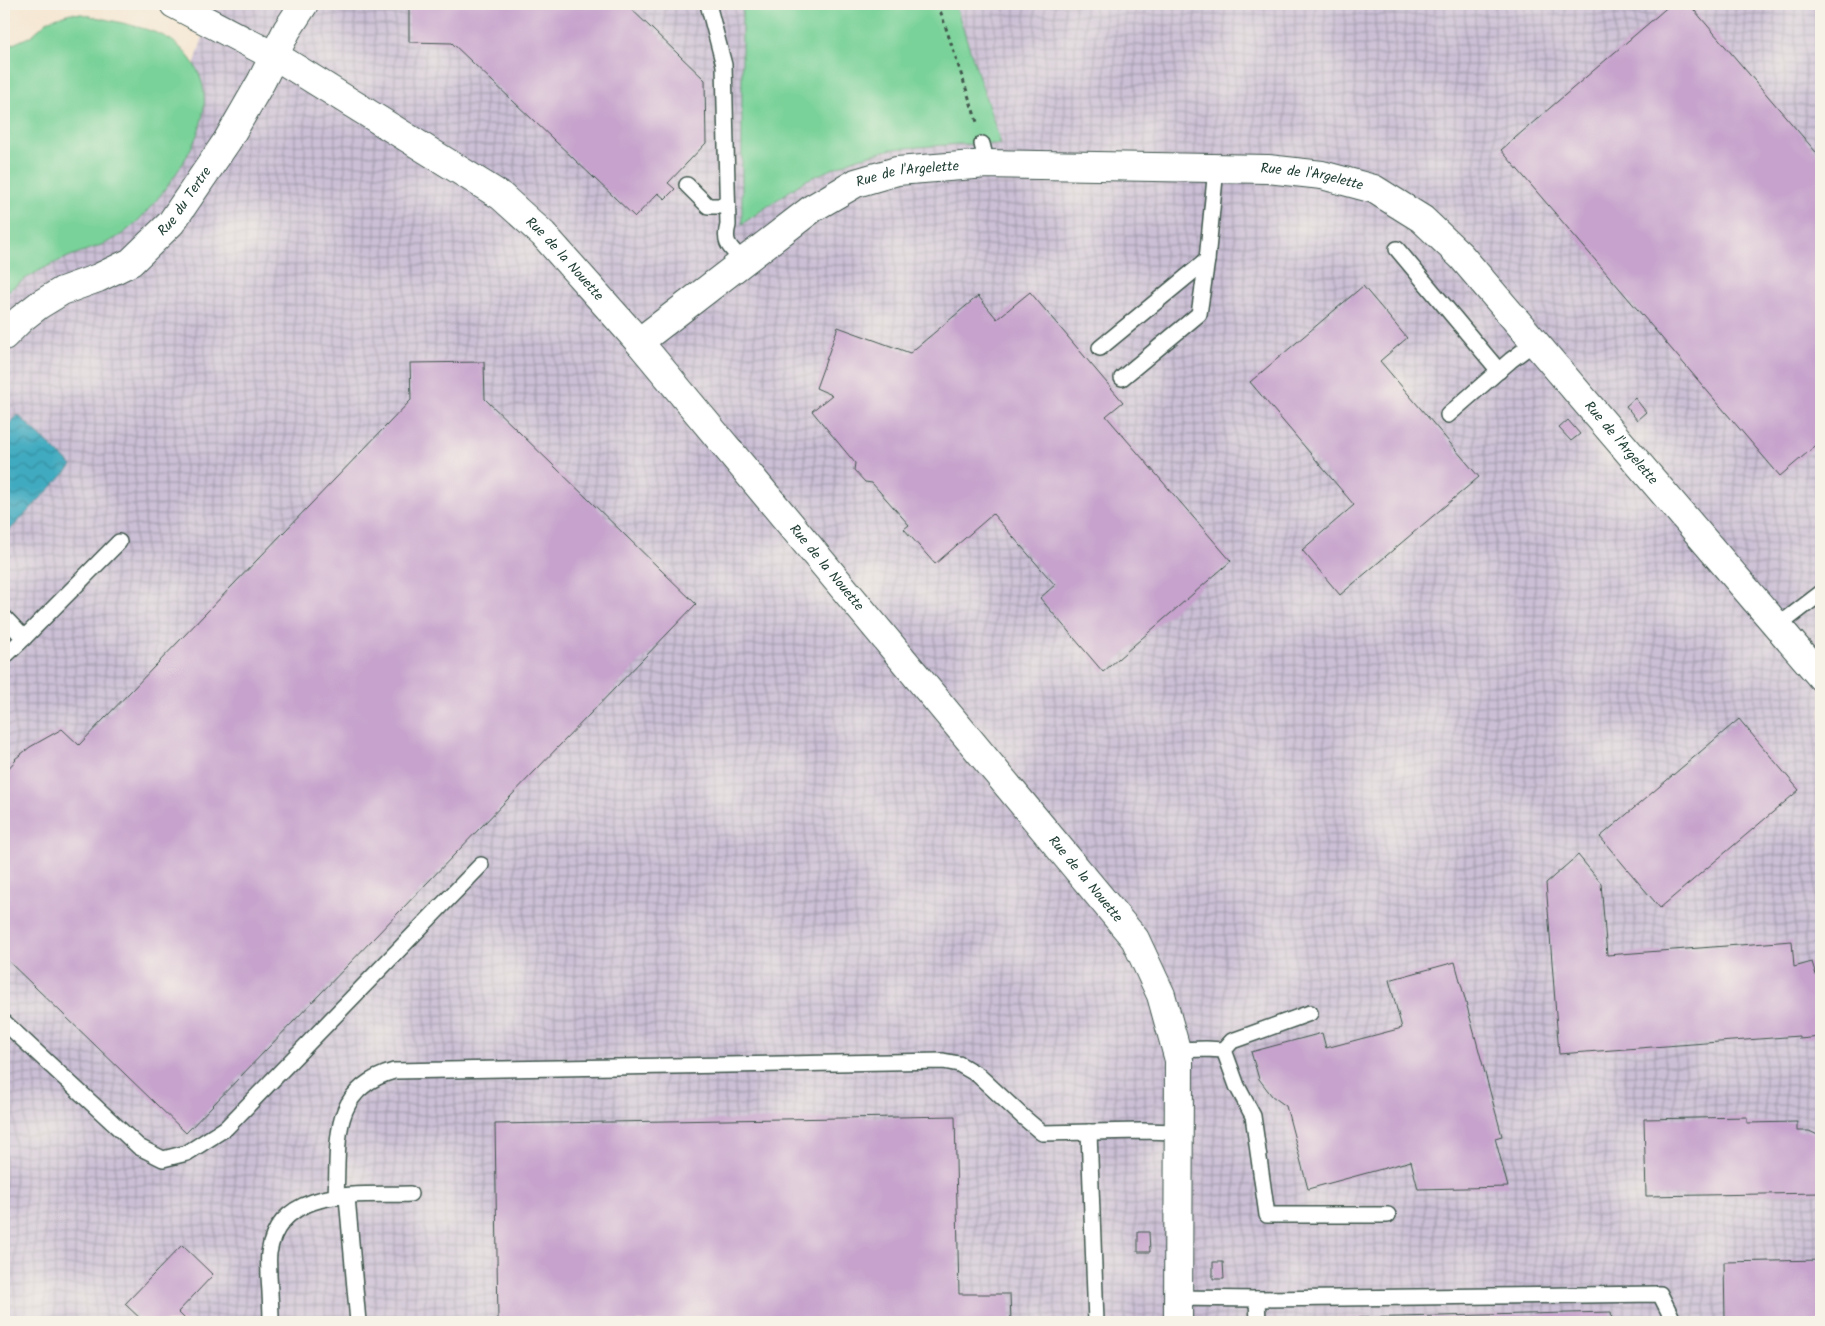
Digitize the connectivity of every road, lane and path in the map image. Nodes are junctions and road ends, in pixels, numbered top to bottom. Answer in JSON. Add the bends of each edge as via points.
{"nodes":[{"id":1,"x":174,"y":4,"type":"edge"},
{"id":2,"x":304,"y":4,"type":"edge"},
{"id":3,"x":708,"y":4,"type":"edge"},
{"id":4,"x":938,"y":4,"type":"edge"},
{"id":5,"x":274,"y":56,"type":"junction"},
{"id":6,"x":985,"y":154,"type":"junction"},
{"id":7,"x":1216,"y":168,"type":"junction"},
{"id":8,"x":687,"y":185,"type":"dead end"},
{"id":9,"x":727,"y":206,"type":"junction"},
{"id":10,"x":1397,"y":249,"type":"dead end"},
{"id":11,"x":1207,"y":260,"type":"junction"},
{"id":12,"x":743,"y":261,"type":"junction"},
{"id":13,"x":4,"y":336,"type":"edge"},
{"id":14,"x":638,"y":342,"type":"junction"},
{"id":15,"x":1535,"y":342,"type":"junction"},
{"id":16,"x":1100,"y":348,"type":"dead end"},
{"id":17,"x":1499,"y":371,"type":"junction"},
{"id":18,"x":1122,"y":378,"type":"dead end"},
{"id":19,"x":1448,"y":415,"type":"dead end"},
{"id":20,"x":119,"y":542,"type":"dead end"},
{"id":21,"x":1821,"y":593,"type":"edge"},
{"id":22,"x":4,"y":617,"type":"edge"},
{"id":23,"x":1778,"y":626,"type":"junction"},
{"id":24,"x":24,"y":638,"type":"junction"},
{"id":25,"x":4,"y":657,"type":"edge"},
{"id":26,"x":1821,"y":677,"type":"edge"},
{"id":27,"x":481,"y":865,"type":"dead end"},
{"id":28,"x":1310,"y":1013,"type":"dead end"},
{"id":29,"x":4,"y":1022,"type":"edge"},
{"id":30,"x":1176,"y":1050,"type":"junction"},
{"id":31,"x":1224,"y":1050,"type":"junction"},
{"id":32,"x":1090,"y":1132,"type":"junction"},
{"id":33,"x":1178,"y":1132,"type":"junction"},
{"id":34,"x":410,"y":1194,"type":"dead end"},
{"id":35,"x":342,"y":1197,"type":"junction"},
{"id":36,"x":1388,"y":1215,"type":"dead end"},
{"id":37,"x":1257,"y":1299,"type":"junction"},
{"id":38,"x":1178,"y":1310,"type":"edge"},
{"id":39,"x":271,"y":1322,"type":"edge"},
{"id":40,"x":358,"y":1322,"type":"edge"},
{"id":41,"x":1096,"y":1322,"type":"edge"},
{"id":42,"x":1258,"y":1322,"type":"edge"},
{"id":43,"x":1672,"y":1322,"type":"edge"}],
"edges":[{"from":1,"to":5,"type":"street","name":"Rue de la Nouette"},
{"from":2,"to":5,"type":"street","name":"Rue du Tertre"},
{"from":3,"to":9,"type":"lane","via":[[724,65]]},
{"from":4,"to":6,"type":"path","via":[[974,109]]},
{"from":5,"to":13,"type":"street","name":"Rue du Tertre","via":[[227,141],[171,224],[131,262],[62,291],[39,305]]},
{"from":5,"to":14,"type":"street","name":"Rue de la Nouette","via":[[501,196],[543,234]]},
{"from":6,"to":7,"type":"street","name":"Rue de l'Argelette"},
{"from":6,"to":12,"type":"street","name":"Rue de l'Argelette","via":[[897,171],[856,183],[813,208]]},
{"from":7,"to":11,"type":"lane"},
{"from":7,"to":15,"type":"street","name":"Rue de l'Argelette","via":[[1322,175],[1374,189],[1422,219],[1462,256]]},
{"from":8,"to":9,"type":"lane","via":[[708,206]]},
{"from":9,"to":12,"type":"lane","via":[[727,244]]},
{"from":10,"to":17,"type":"lane"},
{"from":11,"to":16,"type":"lane"},
{"from":11,"to":18,"type":"lane","via":[[1200,314]]},
{"from":12,"to":14,"type":"street","name":"Rue de l'Argelette"},
{"from":14,"to":30,"type":"street","name":"Rue de la Nouette","via":[[1135,939],[1162,995]]},
{"from":15,"to":17,"type":"lane"},
{"from":15,"to":23,"type":"street","name":"Rue de l'Argelette"},
{"from":17,"to":19,"type":"lane"},
{"from":20,"to":24,"type":"lane"},
{"from":21,"to":23,"type":"lane"},
{"from":22,"to":24,"type":"lane"},
{"from":23,"to":26,"type":"street","name":"Rue de l'Argelette"},
{"from":24,"to":25,"type":"lane"},
{"from":27,"to":29,"type":"lane","via":[[226,1128],[187,1153],[163,1159],[139,1146]]},
{"from":28,"to":31,"type":"lane","via":[[1232,1041]]},
{"from":30,"to":31,"type":"lane"},
{"from":30,"to":33,"type":"street","name":"Rue de la Nouette","via":[[1179,1060]]},
{"from":31,"to":36,"type":"lane","via":[[1237,1086],[1253,1116],[1267,1215]]},
{"from":32,"to":33,"type":"lane"},
{"from":32,"to":35,"type":"lane","via":[[1042,1133],[978,1075],[959,1064],[943,1061],[394,1071],[369,1081],[352,1097],[346,1108],[340,1124]]},
{"from":32,"to":41,"type":"lane"},
{"from":33,"to":38,"type":"street","name":"Rue de la Nouette"},
{"from":34,"to":35,"type":"lane"},
{"from":35,"to":39,"type":"lane","via":[[320,1198],[291,1212],[272,1238],[268,1254]]},
{"from":35,"to":40,"type":"lane"},
{"from":37,"to":38,"type":"lane"},
{"from":37,"to":42,"type":"lane"},
{"from":37,"to":43,"type":"lane","via":[[1660,1294]]}]}
